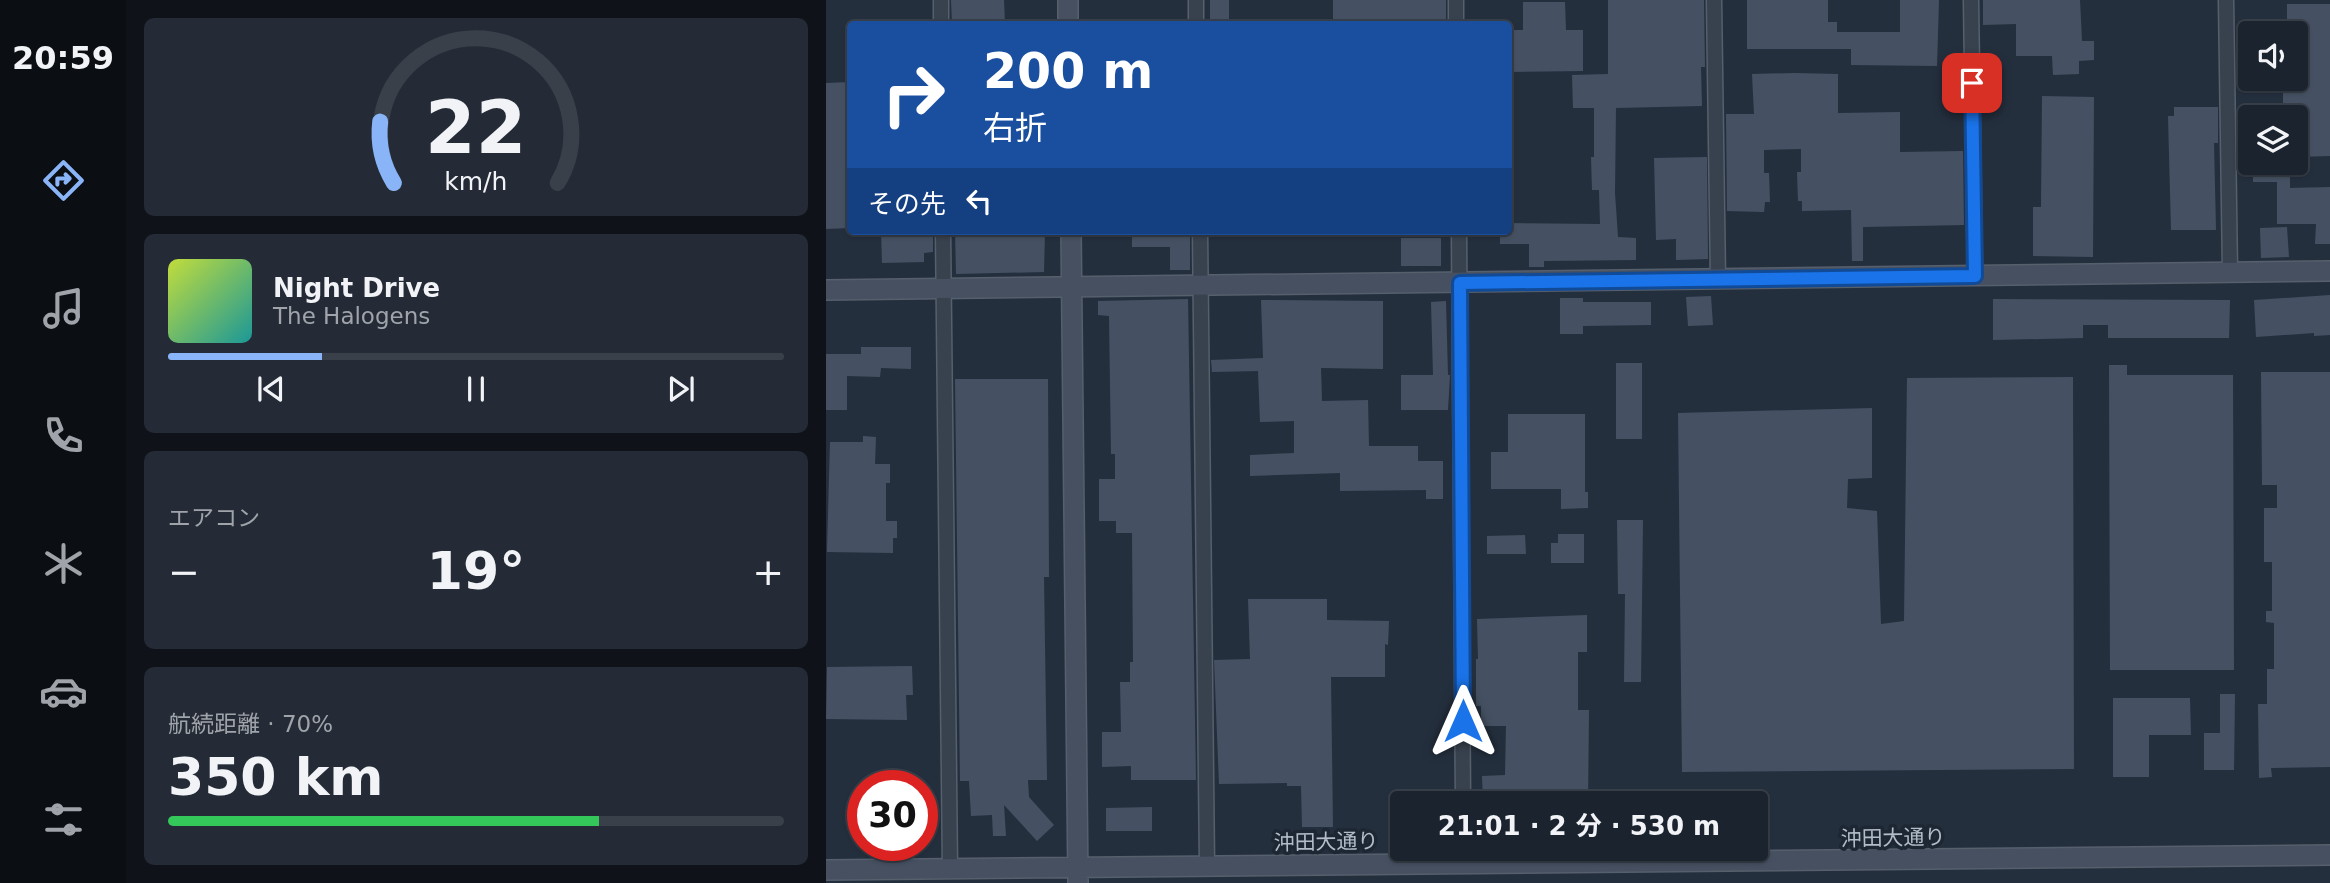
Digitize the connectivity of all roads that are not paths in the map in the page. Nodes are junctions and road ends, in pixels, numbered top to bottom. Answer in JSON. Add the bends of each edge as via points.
{"nodes":[{"id":1,"x":941,"y":0,"type":"edge"},
{"id":2,"x":1068,"y":0,"type":"edge"},
{"id":3,"x":1196,"y":0,"type":"edge"},
{"id":4,"x":1456,"y":0,"type":"edge"},
{"id":5,"x":1714,"y":0,"type":"edge"},
{"id":6,"x":1970,"y":0,"type":"edge"},
{"id":7,"x":2227,"y":0,"type":"edge"},
{"id":8,"x":941,"y":21,"type":"edge"},
{"id":9,"x":1068,"y":21,"type":"edge"},
{"id":10,"x":1196,"y":21,"type":"edge"},
{"id":11,"x":1456,"y":21,"type":"edge"},
{"id":12,"x":943,"y":235,"type":"edge"},
{"id":13,"x":1071,"y":235,"type":"edge"},
{"id":14,"x":1200,"y":235,"type":"edge"},
{"id":15,"x":1459,"y":235,"type":"edge"},
{"id":16,"x":2330,"y":271,"type":"edge"},
{"id":17,"x":2230,"y":272,"type":"junction"},
{"id":18,"x":1975,"y":276,"type":"junction"},
{"id":19,"x":1718,"y":279,"type":"junction"},
{"id":20,"x":1460,"y":283,"type":"junction"},
{"id":21,"x":1201,"y":285,"type":"junction"},
{"id":22,"x":1072,"y":287,"type":"junction"},
{"id":23,"x":826,"y":290,"type":"edge"},
{"id":24,"x":943,"y":290,"type":"junction"},
{"id":25,"x":1463,"y":791,"type":"edge"},
{"id":26,"x":2330,"y":855,"type":"edge"},
{"id":27,"x":1768,"y":856,"type":"edge"},
{"id":28,"x":1390,"y":859,"type":"edge"},
{"id":29,"x":1207,"y":866,"type":"junction"},
{"id":30,"x":950,"y":869,"type":"junction"},
{"id":31,"x":826,"y":870,"type":"edge"},
{"id":32,"x":1078,"y":875,"type":"edge"}],
"edges":[{"from":1,"to":8,"type":"street"},
{"from":2,"to":9,"type":"street"},
{"from":3,"to":10,"type":"street"},
{"from":4,"to":11,"type":"street"},
{"from":5,"to":19,"type":"street"},
{"from":6,"to":18,"type":"street"},
{"from":7,"to":17,"type":"street"},
{"from":12,"to":24,"type":"street"},
{"from":13,"to":22,"type":"street"},
{"from":14,"to":21,"type":"street"},
{"from":15,"to":20,"type":"street"},
{"from":16,"to":17,"type":"street"},
{"from":17,"to":18,"type":"street"},
{"from":18,"to":19,"type":"street"},
{"from":19,"to":20,"type":"street"},
{"from":20,"to":21,"type":"street"},
{"from":20,"to":25,"type":"street"},
{"from":21,"to":22,"type":"street"},
{"from":21,"to":29,"type":"street"},
{"from":22,"to":24,"type":"street"},
{"from":22,"to":32,"type":"street"},
{"from":23,"to":24,"type":"street"},
{"from":24,"to":30,"type":"street"},
{"from":26,"to":27,"type":"street","name":"沖田大通り"},
{"from":28,"to":29,"type":"street","name":"沖田大通り"},
{"from":29,"to":32,"type":"street","name":"沖田大通り"},
{"from":30,"to":31,"type":"street","name":"沖田大通り"},
{"from":30,"to":32,"type":"street","name":"沖田大通り"}]}
